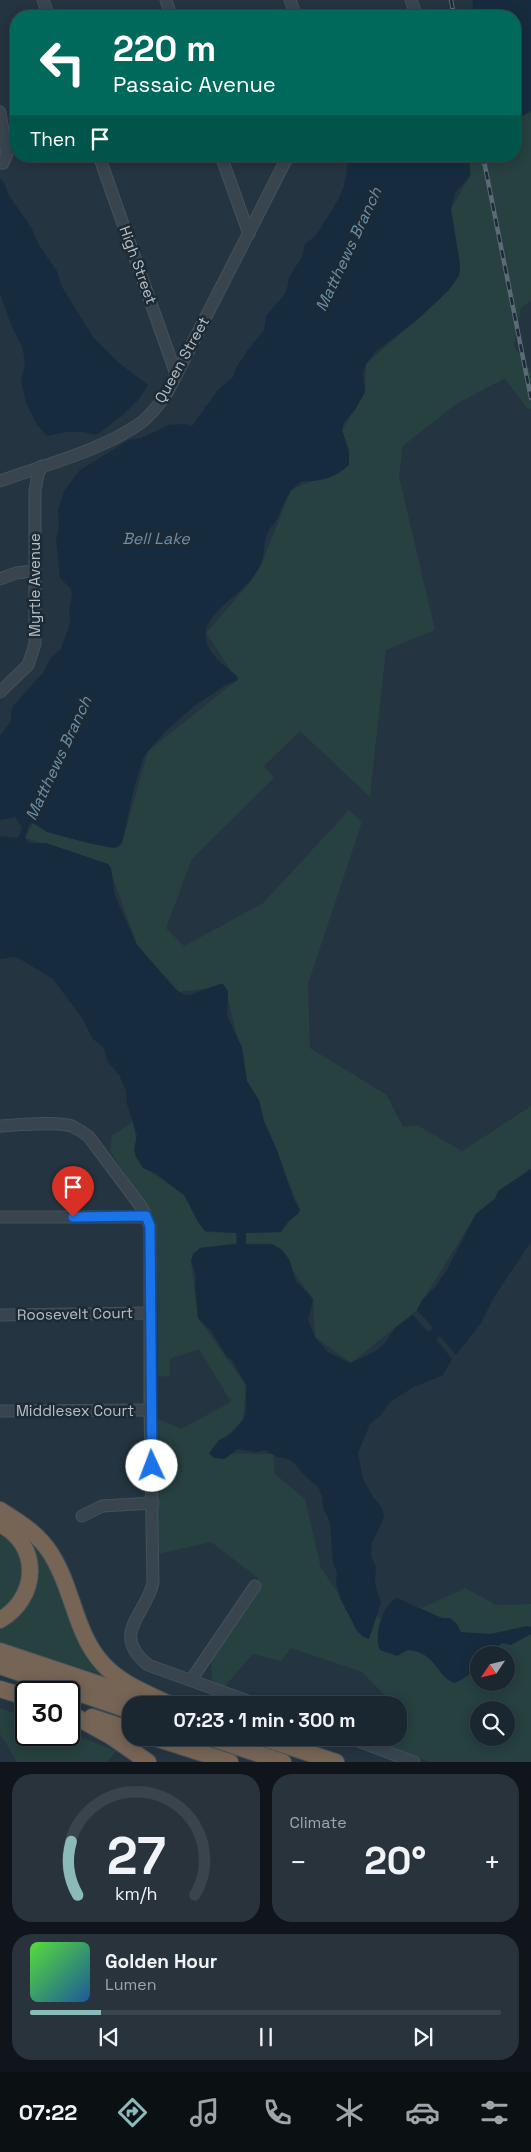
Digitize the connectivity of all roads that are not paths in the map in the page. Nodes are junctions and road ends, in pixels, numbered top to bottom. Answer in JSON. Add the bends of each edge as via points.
{"nodes":[{"id":1,"x":0,"y":112,"type":"edge"},
{"id":2,"x":101,"y":162,"type":"edge"},
{"id":3,"x":224,"y":162,"type":"edge"},
{"id":4,"x":285,"y":162,"type":"edge"},
{"id":5,"x":2,"y":163,"type":"edge"},
{"id":6,"x":249,"y":234,"type":"junction"},
{"id":7,"x":176,"y":374,"type":"junction"},
{"id":8,"x":42,"y":466,"type":"junction"},
{"id":9,"x":0,"y":481,"type":"edge"},
{"id":10,"x":34,"y":571,"type":"junction"},
{"id":11,"x":0,"y":579,"type":"edge"},
{"id":12,"x":0,"y":692,"type":"edge"},
{"id":13,"x":0,"y":1126,"type":"edge"},
{"id":14,"x":146,"y":1216,"type":"junction"},
{"id":15,"x":0,"y":1218,"type":"edge"},
{"id":16,"x":150,"y":1313,"type":"junction"},
{"id":17,"x":0,"y":1315,"type":"edge"},
{"id":18,"x":150,"y":1410,"type":"junction"},
{"id":19,"x":0,"y":1411,"type":"edge"},
{"id":20,"x":153,"y":1503,"type":"junction"},
{"id":21,"x":1,"y":1514,"type":"edge"},
{"id":22,"x":82,"y":1516,"type":"dead end"},
{"id":23,"x":256,"y":1586,"type":"dead end"},
{"id":24,"x":0,"y":1620,"type":"edge"},
{"id":25,"x":0,"y":1651,"type":"edge"},
{"id":26,"x":0,"y":1666,"type":"edge"},
{"id":27,"x":191,"y":1680,"type":"junction"},
{"id":28,"x":0,"y":1689,"type":"edge"},
{"id":29,"x":15,"y":1694,"type":"edge"},
{"id":30,"x":137,"y":1696,"type":"edge"},
{"id":31,"x":153,"y":1696,"type":"edge"},
{"id":32,"x":235,"y":1696,"type":"edge"},
{"id":33,"x":122,"y":1708,"type":"edge"},
{"id":34,"x":80,"y":1715,"type":"edge"},
{"id":35,"x":80,"y":1718,"type":"edge"},
{"id":36,"x":122,"y":1727,"type":"edge"},
{"id":37,"x":180,"y":1746,"type":"edge"},
{"id":38,"x":234,"y":1746,"type":"edge"},
{"id":39,"x":288,"y":1746,"type":"edge"},
{"id":40,"x":371,"y":1746,"type":"edge"},
{"id":41,"x":148,"y":1762,"type":"edge"},
{"id":42,"x":230,"y":1762,"type":"edge"},
{"id":43,"x":283,"y":1762,"type":"edge"},
{"id":44,"x":336,"y":1762,"type":"edge"},
{"id":45,"x":414,"y":1762,"type":"edge"}],
"edges":[{"from":1,"to":5,"type":"street","via":[[8,154]]},
{"from":2,"to":7,"type":"street","name":"High Street"},
{"from":3,"to":6,"type":"street"},
{"from":4,"to":6,"type":"street","name":"Queen Street"},
{"from":6,"to":7,"type":"street","name":"Queen Street"},
{"from":7,"to":8,"type":"street","name":"Queen Street","via":[[167,393],[143,421],[121,436]]},
{"from":8,"to":9,"type":"street","name":"Queen Street"},
{"from":8,"to":10,"type":"street","name":"Myrtle Avenue","via":[[35,491]]},
{"from":10,"to":11,"type":"street"},
{"from":10,"to":12,"type":"street","name":"Myrtle Avenue","via":[[33,656]]},
{"from":13,"to":14,"type":"street","via":[[70,1125],[79,1129],[89,1137]]},
{"from":14,"to":15,"type":"street"},
{"from":14,"to":16,"type":"street","via":[[150,1226]]},
{"from":16,"to":17,"type":"street","name":"Roosevelt Court"},
{"from":16,"to":18,"type":"street"},
{"from":18,"to":19,"type":"street","name":"Middlesex Court"},
{"from":18,"to":20,"type":"street"},
{"from":20,"to":22,"type":"street","via":[[102,1506]]},
{"from":20,"to":27,"type":"street","via":[[153,1583],[132,1625],[133,1647],[148,1666]]},
{"from":21,"to":24,"type":"highway","via":[[23,1545],[31,1572],[23,1599],[12,1614]]},
{"from":21,"to":31,"type":"highway","via":[[26,1527],[51,1553],[85,1635],[102,1664],[114,1675]]},
{"from":23,"to":27,"type":"street"},
{"from":25,"to":30,"type":"highway"},
{"from":26,"to":33,"type":"highway"},
{"from":27,"to":32,"type":"street"},
{"from":28,"to":29,"type":"highway"},
{"from":34,"to":36,"type":"highway"},
{"from":35,"to":41,"type":"highway"},
{"from":37,"to":42,"type":"highway"},
{"from":38,"to":43,"type":"highway"},
{"from":39,"to":44,"type":"highway"},
{"from":40,"to":45,"type":"street"}]}
